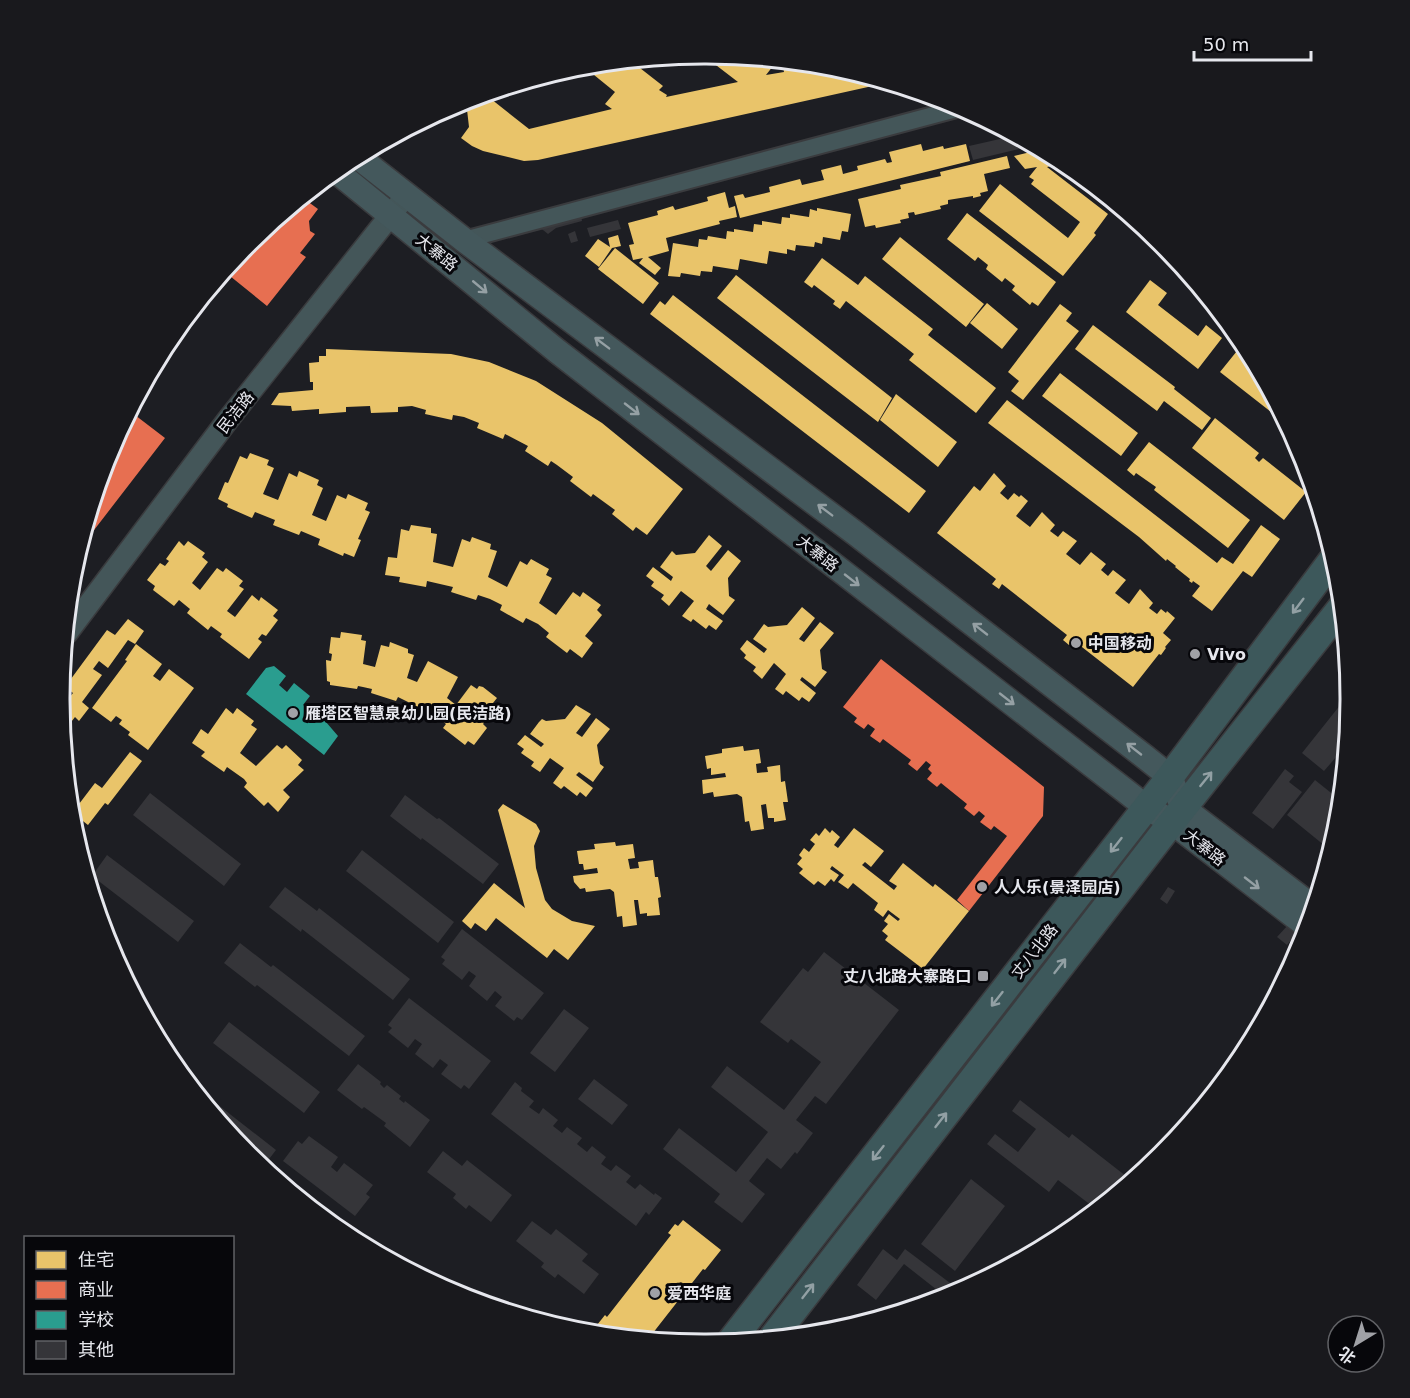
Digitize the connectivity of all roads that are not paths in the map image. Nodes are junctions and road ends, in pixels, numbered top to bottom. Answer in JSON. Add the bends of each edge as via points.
{"nodes":[{"id":1,"x":945,"y":112,"type":"edge"},
{"id":2,"x":366,"y":163,"type":"edge"},
{"id":3,"x":344,"y":177,"type":"edge"},
{"id":4,"x":406,"y":195,"type":"junction"},
{"id":5,"x":391,"y":214,"type":"junction"},
{"id":6,"x":464,"y":240,"type":"junction"},
{"id":7,"x":1328,"y":579,"type":"edge"},
{"id":8,"x":1334,"y":617,"type":"edge"},
{"id":9,"x":76,"y":620,"type":"edge"},
{"id":10,"x":1170,"y":777,"type":"junction"},
{"id":11,"x":1146,"y":807,"type":"junction"},
{"id":12,"x":1178,"y":815,"type":"junction"},
{"id":13,"x":1306,"y":902,"type":"edge"},
{"id":14,"x":1300,"y":920,"type":"edge"},
{"id":15,"x":779,"y":1329,"type":"edge"},
{"id":16,"x":739,"y":1332,"type":"edge"}],
"edges":[{"from":1,"to":6,"type":"street"},
{"from":2,"to":4,"type":"main road","name":"大寨路"},
{"from":3,"to":5,"type":"main road","name":"大寨路"},
{"from":4,"to":5,"type":"street","name":"民洁路"},
{"from":4,"to":6,"type":"main road","name":"大寨路"},
{"from":5,"to":9,"type":"street","name":"民洁路"},
{"from":5,"to":11,"type":"main road","name":"大寨路","one_way":true,"via":[[557,351]]},
{"from":10,"to":6,"type":"main road","name":"大寨路","one_way":true,"via":[[837,519]]},
{"from":7,"to":10,"type":"main road","name":"丈八北路","one_way":true},
{"from":12,"to":8,"type":"main road","name":"丈八北路","one_way":true},
{"from":10,"to":11,"type":"main road","name":"丈八北路"},
{"from":10,"to":12,"type":"main road","name":"大寨路"},
{"from":11,"to":12,"type":"main road","name":"大寨路"},
{"from":11,"to":16,"type":"main road","name":"丈八北路","one_way":true},
{"from":12,"to":13,"type":"main road","name":"大寨路"},
{"from":12,"to":14,"type":"main road","name":"大寨路","one_way":true},
{"from":15,"to":12,"type":"main road","name":"丈八北路","one_way":true}]}
